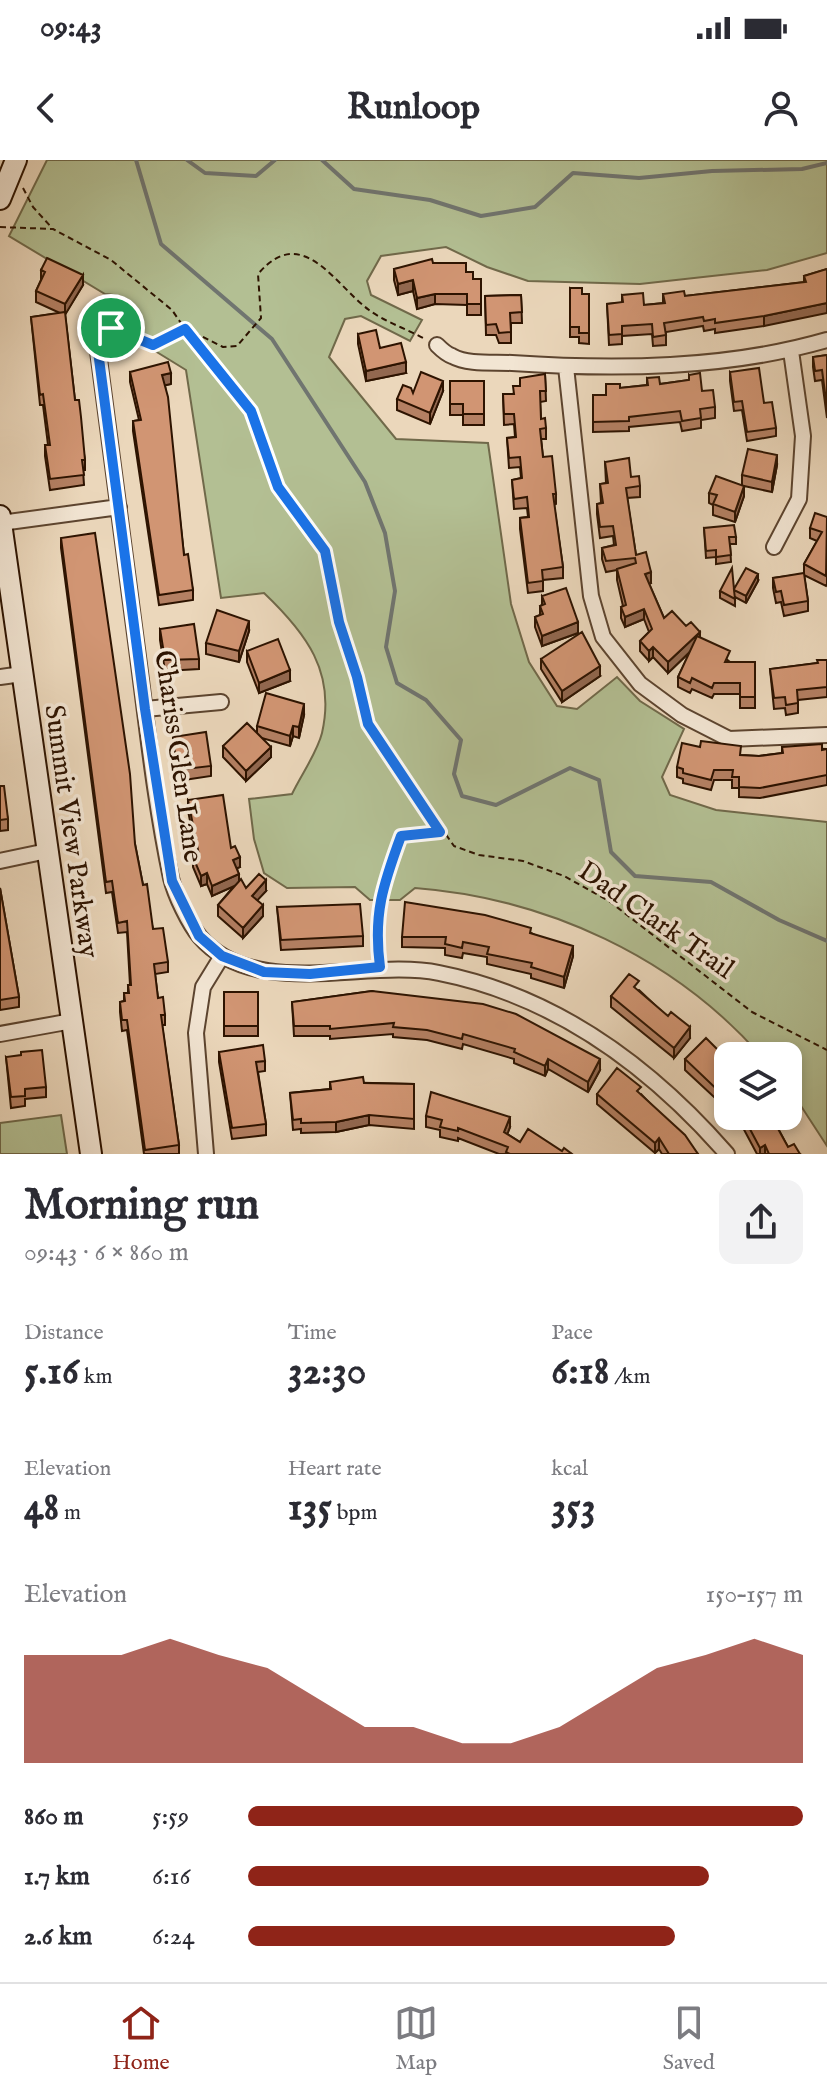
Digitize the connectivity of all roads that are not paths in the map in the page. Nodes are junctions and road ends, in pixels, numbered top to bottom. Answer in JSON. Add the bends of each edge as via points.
{"nodes":[{"id":1,"x":14,"y":164,"type":"edge"},
{"id":2,"x":0,"y":199,"type":"edge"},
{"id":3,"x":111,"y":328,"type":"road end"},
{"id":4,"x":827,"y":340,"type":"edge"},
{"id":5,"x":437,"y":345,"type":"road end"},
{"id":6,"x":791,"y":351,"type":"junction"},
{"id":7,"x":566,"y":367,"type":"junction"},
{"id":8,"x":119,"y":507,"type":"junction"},
{"id":9,"x":0,"y":516,"type":"edge"},
{"id":10,"x":1,"y":523,"type":"edge"},
{"id":11,"x":774,"y":547,"type":"dead end"},
{"id":12,"x":22,"y":674,"type":"junction"},
{"id":13,"x":0,"y":677,"type":"edge"},
{"id":14,"x":221,"y":702,"type":"dead end"},
{"id":15,"x":145,"y":709,"type":"junction"},
{"id":16,"x":827,"y":735,"type":"edge"},
{"id":17,"x":47,"y":851,"type":"junction"},
{"id":18,"x":0,"y":861,"type":"edge"},
{"id":19,"x":222,"y":956,"type":"junction"},
{"id":20,"x":72,"y":1021,"type":"junction"},
{"id":21,"x":0,"y":1034,"type":"edge"},
{"id":22,"x":91,"y":1154,"type":"edge"},
{"id":23,"x":206,"y":1154,"type":"edge"},
{"id":24,"x":727,"y":1154,"type":"edge"}],
"edges":[{"from":1,"to":2,"type":"street"},
{"from":3,"to":8,"type":"street","name":"Chariss Glen Lane","via":[[96,336]]},
{"from":4,"to":6,"type":"street"},
{"from":5,"to":7,"type":"street","via":[[453,357],[472,361]]},
{"from":6,"to":7,"type":"street","via":[[686,363]]},
{"from":6,"to":11,"type":"street","via":[[803,436],[799,499]]},
{"from":7,"to":16,"type":"street","via":[[591,596],[603,637],[640,684],[682,715],[729,739]]},
{"from":8,"to":10,"type":"street"},
{"from":8,"to":15,"type":"street","name":"Chariss Glen Lane"},
{"from":9,"to":10,"type":"street","name":"Summit View Parkway"},
{"from":10,"to":12,"type":"street","name":"Summit View Parkway"},
{"from":12,"to":13,"type":"street"},
{"from":12,"to":17,"type":"street","name":"Summit View Parkway"},
{"from":14,"to":15,"type":"street"},
{"from":15,"to":19,"type":"street","name":"Chariss Glen Lane","via":[[172,881],[199,936]]},
{"from":17,"to":18,"type":"street"},
{"from":17,"to":20,"type":"street","name":"Summit View Parkway"},
{"from":19,"to":23,"type":"street","via":[[203,987],[196,1033]]},
{"from":19,"to":24,"type":"street","name":"Chariss Glen Lane","via":[[264,972],[380,967],[439,973],[510,995],[572,1023],[635,1063]]},
{"from":20,"to":21,"type":"street"},
{"from":20,"to":22,"type":"street","name":"Summit View Parkway"}]}
